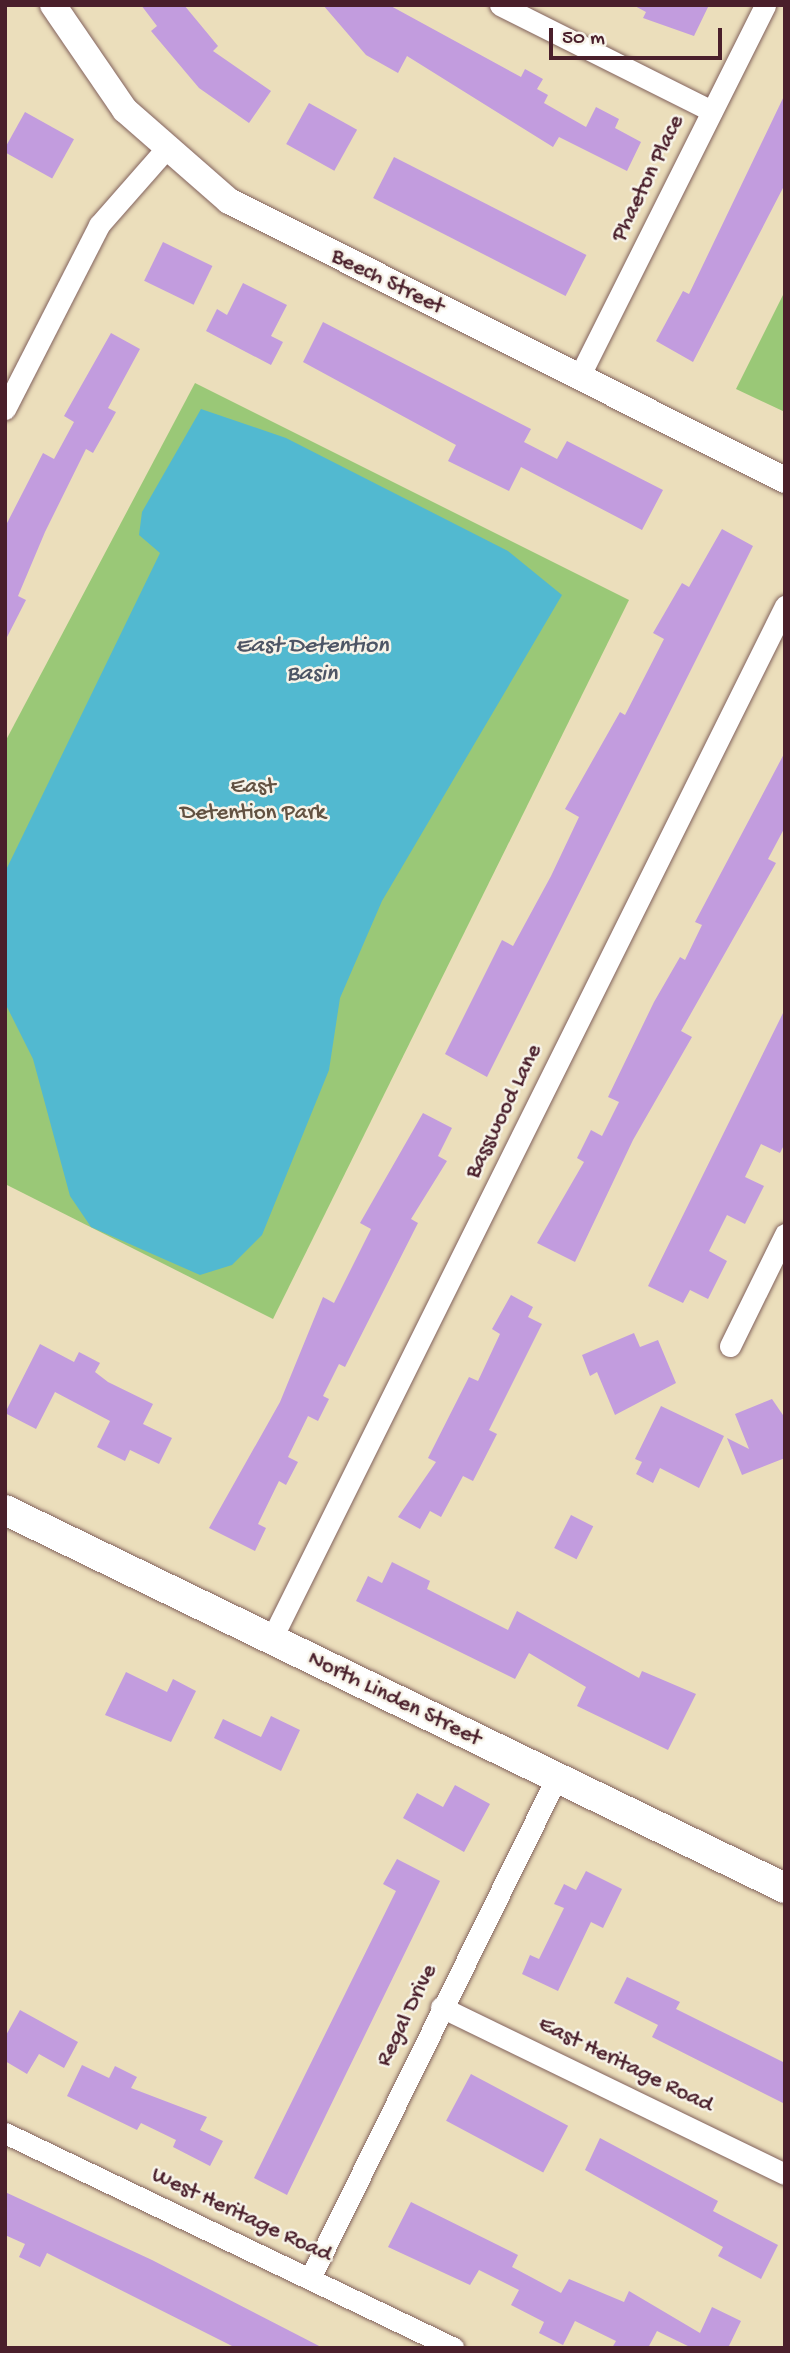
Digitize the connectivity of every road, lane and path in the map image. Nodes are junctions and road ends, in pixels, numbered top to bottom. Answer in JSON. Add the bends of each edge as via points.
{"nodes":[{"id":1,"x":53,"y":5,"type":"edge"},
{"id":2,"x":500,"y":5,"type":"edge"},
{"id":3,"x":765,"y":5,"type":"edge"},
{"id":4,"x":712,"y":111,"type":"junction"},
{"id":5,"x":164,"y":151,"type":"junction"},
{"id":6,"x":579,"y":377,"type":"junction"},
{"id":7,"x":5,"y":409,"type":"edge"},
{"id":8,"x":785,"y":480,"type":"edge"},
{"id":9,"x":785,"y":606,"type":"edge"},
{"id":10,"x":785,"y":1234,"type":"edge"},
{"id":11,"x":730,"y":1346,"type":"dead end"},
{"id":12,"x":5,"y":1510,"type":"edge"},
{"id":13,"x":271,"y":1640,"type":"junction"},
{"id":14,"x":556,"y":1779,"type":"junction"},
{"id":15,"x":785,"y":1888,"type":"edge"},
{"id":16,"x":441,"y":2007,"type":"junction"},
{"id":17,"x":5,"y":2133,"type":"edge"},
{"id":18,"x":785,"y":2174,"type":"edge"},
{"id":19,"x":310,"y":2278,"type":"junction"},
{"id":20,"x":453,"y":2348,"type":"edge"}],
"edges":[{"from":1,"to":5,"type":"street","name":"Beech Street","via":[[91,67]]},
{"from":2,"to":4,"type":"street"},
{"from":3,"to":4,"type":"street","name":"Phaeton Place"},
{"from":4,"to":6,"type":"street","name":"Phaeton Place"},
{"from":5,"to":6,"type":"street","name":"Beech Street","via":[[268,224]]},
{"from":5,"to":7,"type":"street","via":[[99,225]]},
{"from":6,"to":8,"type":"street","name":"Beech Street"},
{"from":9,"to":13,"type":"street","name":"Basswood Lane"},
{"from":10,"to":11,"type":"street"},
{"from":12,"to":13,"type":"main road","name":"North Linden Street"},
{"from":13,"to":14,"type":"main road","name":"North Linden Street"},
{"from":14,"to":15,"type":"main road","name":"North Linden Street"},
{"from":14,"to":16,"type":"street","name":"Regal Drive"},
{"from":16,"to":18,"type":"street","name":"East Heritage Road"},
{"from":16,"to":19,"type":"street","name":"Regal Drive"},
{"from":17,"to":19,"type":"street","name":"West Heritage Road"},
{"from":19,"to":20,"type":"street","name":"West Heritage Road"}]}
